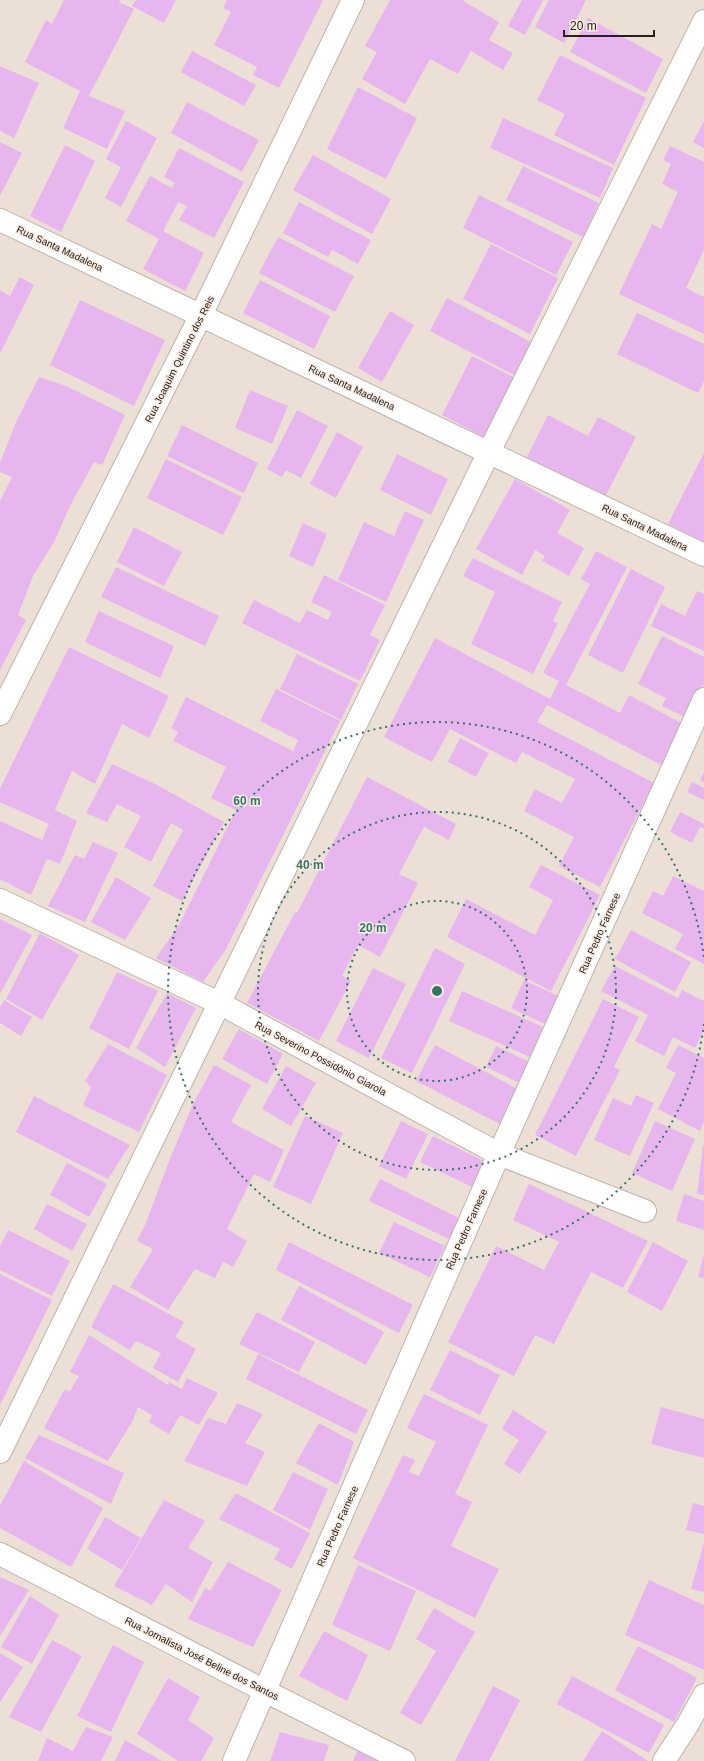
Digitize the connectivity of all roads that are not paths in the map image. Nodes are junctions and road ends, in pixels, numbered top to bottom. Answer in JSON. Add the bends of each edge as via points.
{"nodes":[{"id":1,"x":353,"y":0,"type":"edge"},
{"id":2,"x":704,"y":21,"type":"edge"},
{"id":3,"x":0,"y":220,"type":"edge"},
{"id":4,"x":201,"y":315,"type":"junction"},
{"id":5,"x":489,"y":452,"type":"junction"},
{"id":6,"x":704,"y":555,"type":"edge"},
{"id":7,"x":704,"y":699,"type":"edge"},
{"id":8,"x":0,"y":714,"type":"edge"},
{"id":9,"x":0,"y":900,"type":"edge"},
{"id":10,"x":219,"y":1003,"type":"junction"},
{"id":11,"x":499,"y":1154,"type":"junction"},
{"id":12,"x":645,"y":1211,"type":"dead end"},
{"id":13,"x":0,"y":1452,"type":"edge"},
{"id":14,"x":0,"y":1554,"type":"edge"},
{"id":15,"x":265,"y":1691,"type":"junction"},
{"id":16,"x":704,"y":1695,"type":"edge"},
{"id":17,"x":234,"y":1761,"type":"edge"},
{"id":18,"x":404,"y":1761,"type":"edge"},
{"id":19,"x":664,"y":1761,"type":"edge"}],
"edges":[{"from":1,"to":4,"type":"street","name":"Rua Joaquim Quintino dos Reis"},
{"from":2,"to":5,"type":"street"},
{"from":3,"to":4,"type":"street","name":"Rua Santa Madalena"},
{"from":4,"to":5,"type":"street","name":"Rua Santa Madalena"},
{"from":4,"to":8,"type":"street","name":"Rua Joaquim Quintino dos Reis"},
{"from":5,"to":6,"type":"street","name":"Rua Santa Madalena"},
{"from":5,"to":10,"type":"street"},
{"from":7,"to":11,"type":"street","name":"Rua Pedro Farnese"},
{"from":9,"to":10,"type":"street","name":"Rua Severino Possidônio Giarola"},
{"from":10,"to":11,"type":"street","name":"Rua Severino Possidônio Giarola"},
{"from":10,"to":13,"type":"street"},
{"from":11,"to":12,"type":"street","name":"Rua Severino Possidônio Giarola"},
{"from":11,"to":15,"type":"street","name":"Rua Pedro Farnese"},
{"from":14,"to":15,"type":"street","name":"Rua Jornalista José Beline dos Santos"},
{"from":15,"to":17,"type":"street","name":"Rua Pedro Farnese"},
{"from":15,"to":18,"type":"street","name":"Rua Jornalista José Beline dos Santos"},
{"from":16,"to":19,"type":"street"}]}
